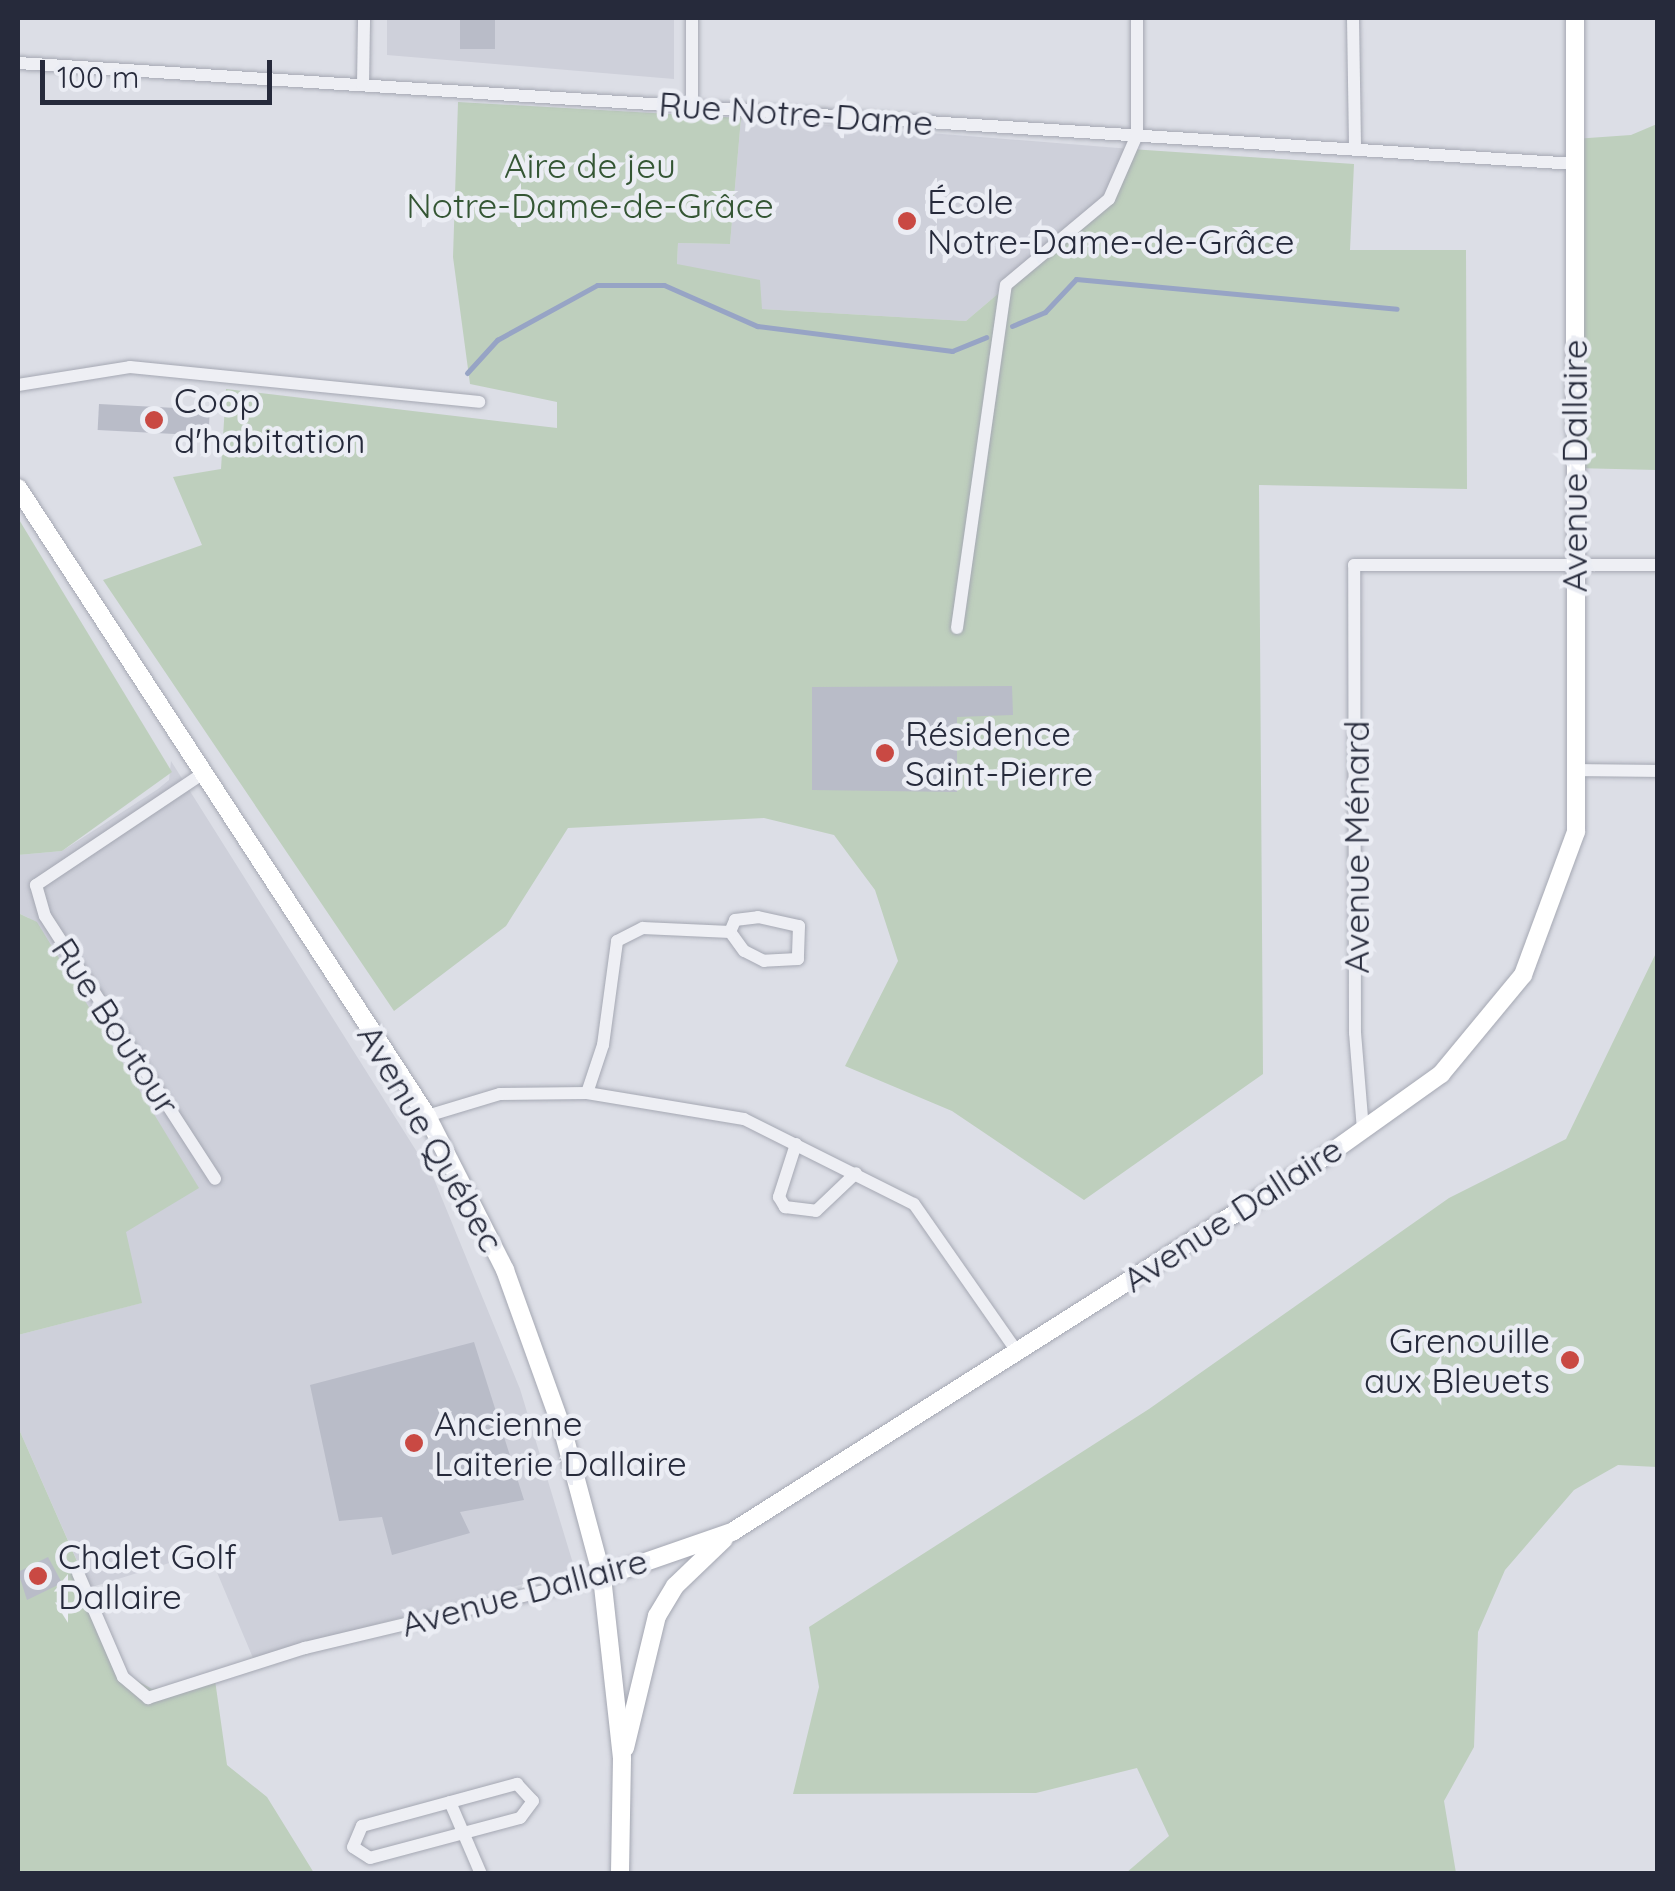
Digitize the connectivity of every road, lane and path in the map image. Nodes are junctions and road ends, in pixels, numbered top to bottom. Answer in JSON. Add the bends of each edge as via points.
{"nodes":[{"id":1,"x":364,"y":18,"type":"edge"},
{"id":2,"x":692,"y":18,"type":"edge"},
{"id":3,"x":1137,"y":18,"type":"edge"},
{"id":4,"x":1353,"y":18,"type":"edge"},
{"id":5,"x":1574,"y":18,"type":"edge"},
{"id":6,"x":18,"y":63,"type":"edge"},
{"id":7,"x":363,"y":85,"type":"junction"},
{"id":8,"x":692,"y":106,"type":"junction"},
{"id":9,"x":1137,"y":136,"type":"junction"},
{"id":10,"x":1355,"y":149,"type":"junction"},
{"id":11,"x":1574,"y":164,"type":"junction"},
{"id":12,"x":18,"y":386,"type":"edge"},
{"id":13,"x":479,"y":402,"type":"dead end"},
{"id":14,"x":18,"y":488,"type":"edge"},
{"id":15,"x":1576,"y":565,"type":"junction"},
{"id":16,"x":1658,"y":565,"type":"edge"},
{"id":17,"x":957,"y":628,"type":"dead end"},
{"id":18,"x":1577,"y":770,"type":"junction"},
{"id":19,"x":1658,"y":771,"type":"edge"},
{"id":20,"x":202,"y":774,"type":"junction"},
{"id":21,"x":730,"y":932,"type":"junction"},
{"id":22,"x":587,"y":1093,"type":"junction"},
{"id":23,"x":427,"y":1116,"type":"junction"},
{"id":24,"x":1363,"y":1130,"type":"junction"},
{"id":25,"x":796,"y":1144,"type":"junction"},
{"id":26,"x":856,"y":1173,"type":"junction"},
{"id":27,"x":214,"y":1179,"type":"dead end"},
{"id":28,"x":1018,"y":1354,"type":"junction"},
{"id":29,"x":732,"y":1532,"type":"junction"},
{"id":30,"x":78,"y":1573,"type":"dead end"},
{"id":31,"x":602,"y":1577,"type":"junction"},
{"id":32,"x":622,"y":1758,"type":"junction"},
{"id":33,"x":450,"y":1802,"type":"junction"},
{"id":34,"x":464,"y":1834,"type":"junction"},
{"id":35,"x":481,"y":1874,"type":"edge"},
{"id":36,"x":620,"y":1874,"type":"edge"}],
"edges":[{"from":1,"to":7,"type":"street"},
{"from":2,"to":8,"type":"street"},
{"from":3,"to":9,"type":"street"},
{"from":4,"to":10,"type":"street"},
{"from":5,"to":11,"type":"street","name":"Avenue Dallaire"},
{"from":6,"to":7,"type":"street","name":"Rue Notre-Dame"},
{"from":7,"to":8,"type":"street","name":"Rue Notre-Dame"},
{"from":8,"to":9,"type":"street","name":"Rue Notre-Dame"},
{"from":9,"to":10,"type":"street","name":"Rue Notre-Dame"},
{"from":9,"to":17,"type":"street","via":[[1109,200],[1006,285]]},
{"from":10,"to":11,"type":"street","name":"Rue Notre-Dame"},
{"from":11,"to":15,"type":"street","name":"Avenue Dallaire"},
{"from":12,"to":13,"type":"street","via":[[130,366]]},
{"from":14,"to":20,"type":"street","name":"Avenue Québec"},
{"from":15,"to":16,"type":"street"},
{"from":15,"to":18,"type":"street","name":"Avenue Dallaire"},
{"from":15,"to":24,"type":"street","name":"Avenue Ménard","via":[[1354,566],[1354,1019]]},
{"from":18,"to":19,"type":"street"},
{"from":18,"to":24,"type":"street","name":"Avenue Dallaire","via":[[1568,868],[1523,975],[1441,1074]]},
{"from":20,"to":23,"type":"street","name":"Avenue Québec"},
{"from":20,"to":27,"type":"street","name":"Rue Boutour","via":[[36,885],[45,916]]},
{"from":21,"to":21,"type":"street","via":[[742,916],[790,922],[799,926],[802,954],[756,959]]},
{"from":21,"to":22,"type":"street","via":[[643,928],[617,940],[603,1045]]},
{"from":22,"to":23,"type":"street","via":[[500,1094]]},
{"from":22,"to":25,"type":"street","via":[[716,1112]]},
{"from":23,"to":31,"type":"street","name":"Avenue Québec","via":[[519,1307],[564,1431]]},
{"from":24,"to":28,"type":"street","name":"Avenue Dallaire"},
{"from":25,"to":26,"type":"street"},
{"from":25,"to":26,"type":"street","via":[[779,1196],[786,1207],[816,1211]]},
{"from":26,"to":28,"type":"street","via":[[900,1195],[932,1223]]},
{"from":28,"to":29,"type":"street","name":"Avenue Dallaire"},
{"from":29,"to":31,"type":"street","name":"Avenue Dallaire"},
{"from":29,"to":32,"type":"street","via":[[674,1586],[657,1616]]},
{"from":30,"to":31,"type":"street","name":"Avenue Dallaire","via":[[123,1677],[148,1698],[305,1648]]},
{"from":31,"to":32,"type":"street","name":"Avenue Québec"},
{"from":32,"to":36,"type":"street","name":"Avenue Québec"},
{"from":33,"to":34,"type":"street"},
{"from":33,"to":34,"type":"street","via":[[512,1784],[532,1796],[525,1816]]},
{"from":33,"to":34,"type":"street","via":[[362,1826],[352,1847],[370,1858]]},
{"from":34,"to":35,"type":"street"}]}
